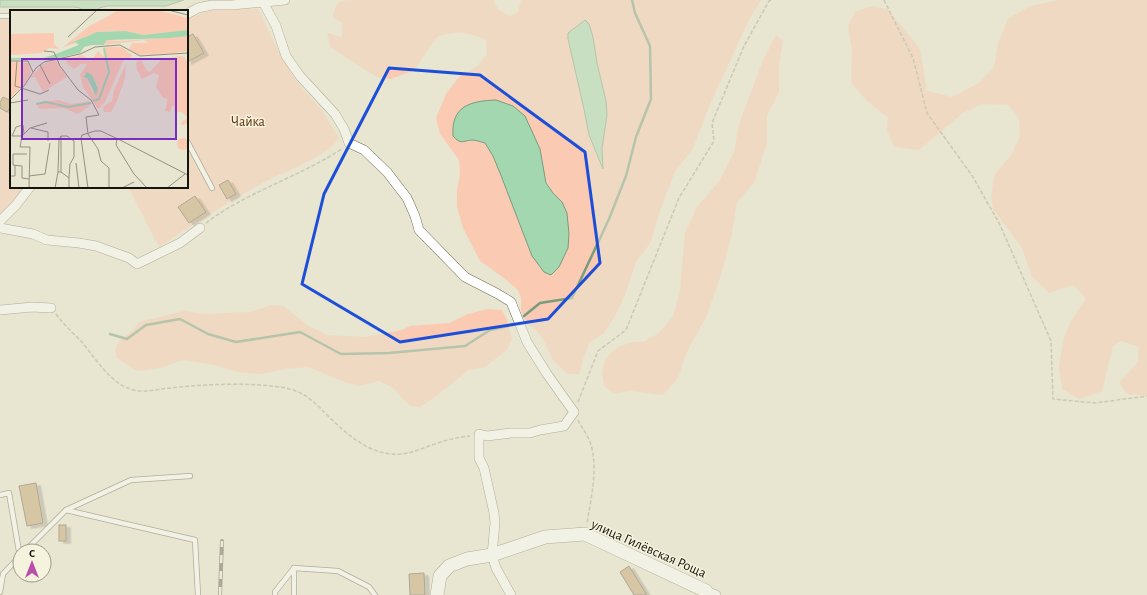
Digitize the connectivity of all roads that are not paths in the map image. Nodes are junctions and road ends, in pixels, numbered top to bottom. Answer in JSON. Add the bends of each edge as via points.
{"nodes":[{"id":1,"x":285,"y":0,"type":"edge"},
{"id":2,"x":262,"y":1,"type":"edge"},
{"id":3,"x":188,"y":13,"type":"edge"},
{"id":4,"x":188,"y":143,"type":"edge"},
{"id":5,"x":29,"y":188,"type":"edge"},
{"id":6,"x":212,"y":188,"type":"dead end"},
{"id":7,"x":0,"y":221,"type":"edge"},
{"id":8,"x":0,"y":228,"type":"edge"},
{"id":9,"x":200,"y":228,"type":"road end"},
{"id":10,"x":51,"y":308,"type":"road end"},
{"id":11,"x":0,"y":310,"type":"edge"},
{"id":12,"x":190,"y":476,"type":"dead end"},
{"id":13,"x":0,"y":495,"type":"edge"},
{"id":14,"x":66,"y":510,"type":"junction"},
{"id":15,"x":18,"y":543,"type":"edge"},
{"id":16,"x":33,"y":543,"type":"edge"},
{"id":17,"x":492,"y":555,"type":"junction"},
{"id":18,"x":12,"y":564,"type":"edge"},
{"id":19,"x":294,"y":568,"type":"junction"},
{"id":20,"x":1,"y":574,"type":"edge"},
{"id":21,"x":0,"y":592,"type":"edge"},
{"id":22,"x":710,"y":594,"type":"edge"},
{"id":23,"x":198,"y":595,"type":"edge"},
{"id":24,"x":275,"y":595,"type":"edge"},
{"id":25,"x":294,"y":595,"type":"edge"},
{"id":26,"x":375,"y":595,"type":"edge"},
{"id":27,"x":437,"y":595,"type":"edge"},
{"id":28,"x":511,"y":595,"type":"edge"}],
"edges":[{"from":1,"to":2,"type":"street"},
{"from":2,"to":3,"type":"street","via":[[212,5]]},
{"from":2,"to":17,"type":"street","via":[[276,26],[286,56],[300,76],[335,114],[349,143],[364,150],[387,172],[407,198],[419,230],[465,277],[511,302],[527,342],[574,412],[564,426],[530,433],[487,436],[478,434],[479,458],[484,468],[495,522]]},
{"from":4,"to":6,"type":"lane"},
{"from":5,"to":7,"type":"street"},
{"from":8,"to":9,"type":"street","via":[[33,234],[47,240],[96,246],[129,258],[137,264],[180,243]]},
{"from":10,"to":11,"type":"street"},
{"from":12,"to":14,"type":"lane","via":[[131,480]]},
{"from":13,"to":15,"type":"lane","via":[[9,493]]},
{"from":14,"to":16,"type":"lane"},
{"from":14,"to":23,"type":"lane","via":[[195,540]]},
{"from":17,"to":22,"type":"street","name":"улица Гилёвская Роща","via":[[545,537],[585,534]]},
{"from":17,"to":27,"type":"street","name":"улица Гилёвская Роща","via":[[467,559],[449,566],[440,576]]},
{"from":17,"to":28,"type":"street"},
{"from":18,"to":20,"type":"lane"},
{"from":19,"to":24,"type":"lane"},
{"from":19,"to":25,"type":"lane"},
{"from":19,"to":26,"type":"lane","via":[[338,571],[369,587]]},
{"from":20,"to":21,"type":"lane"}]}
